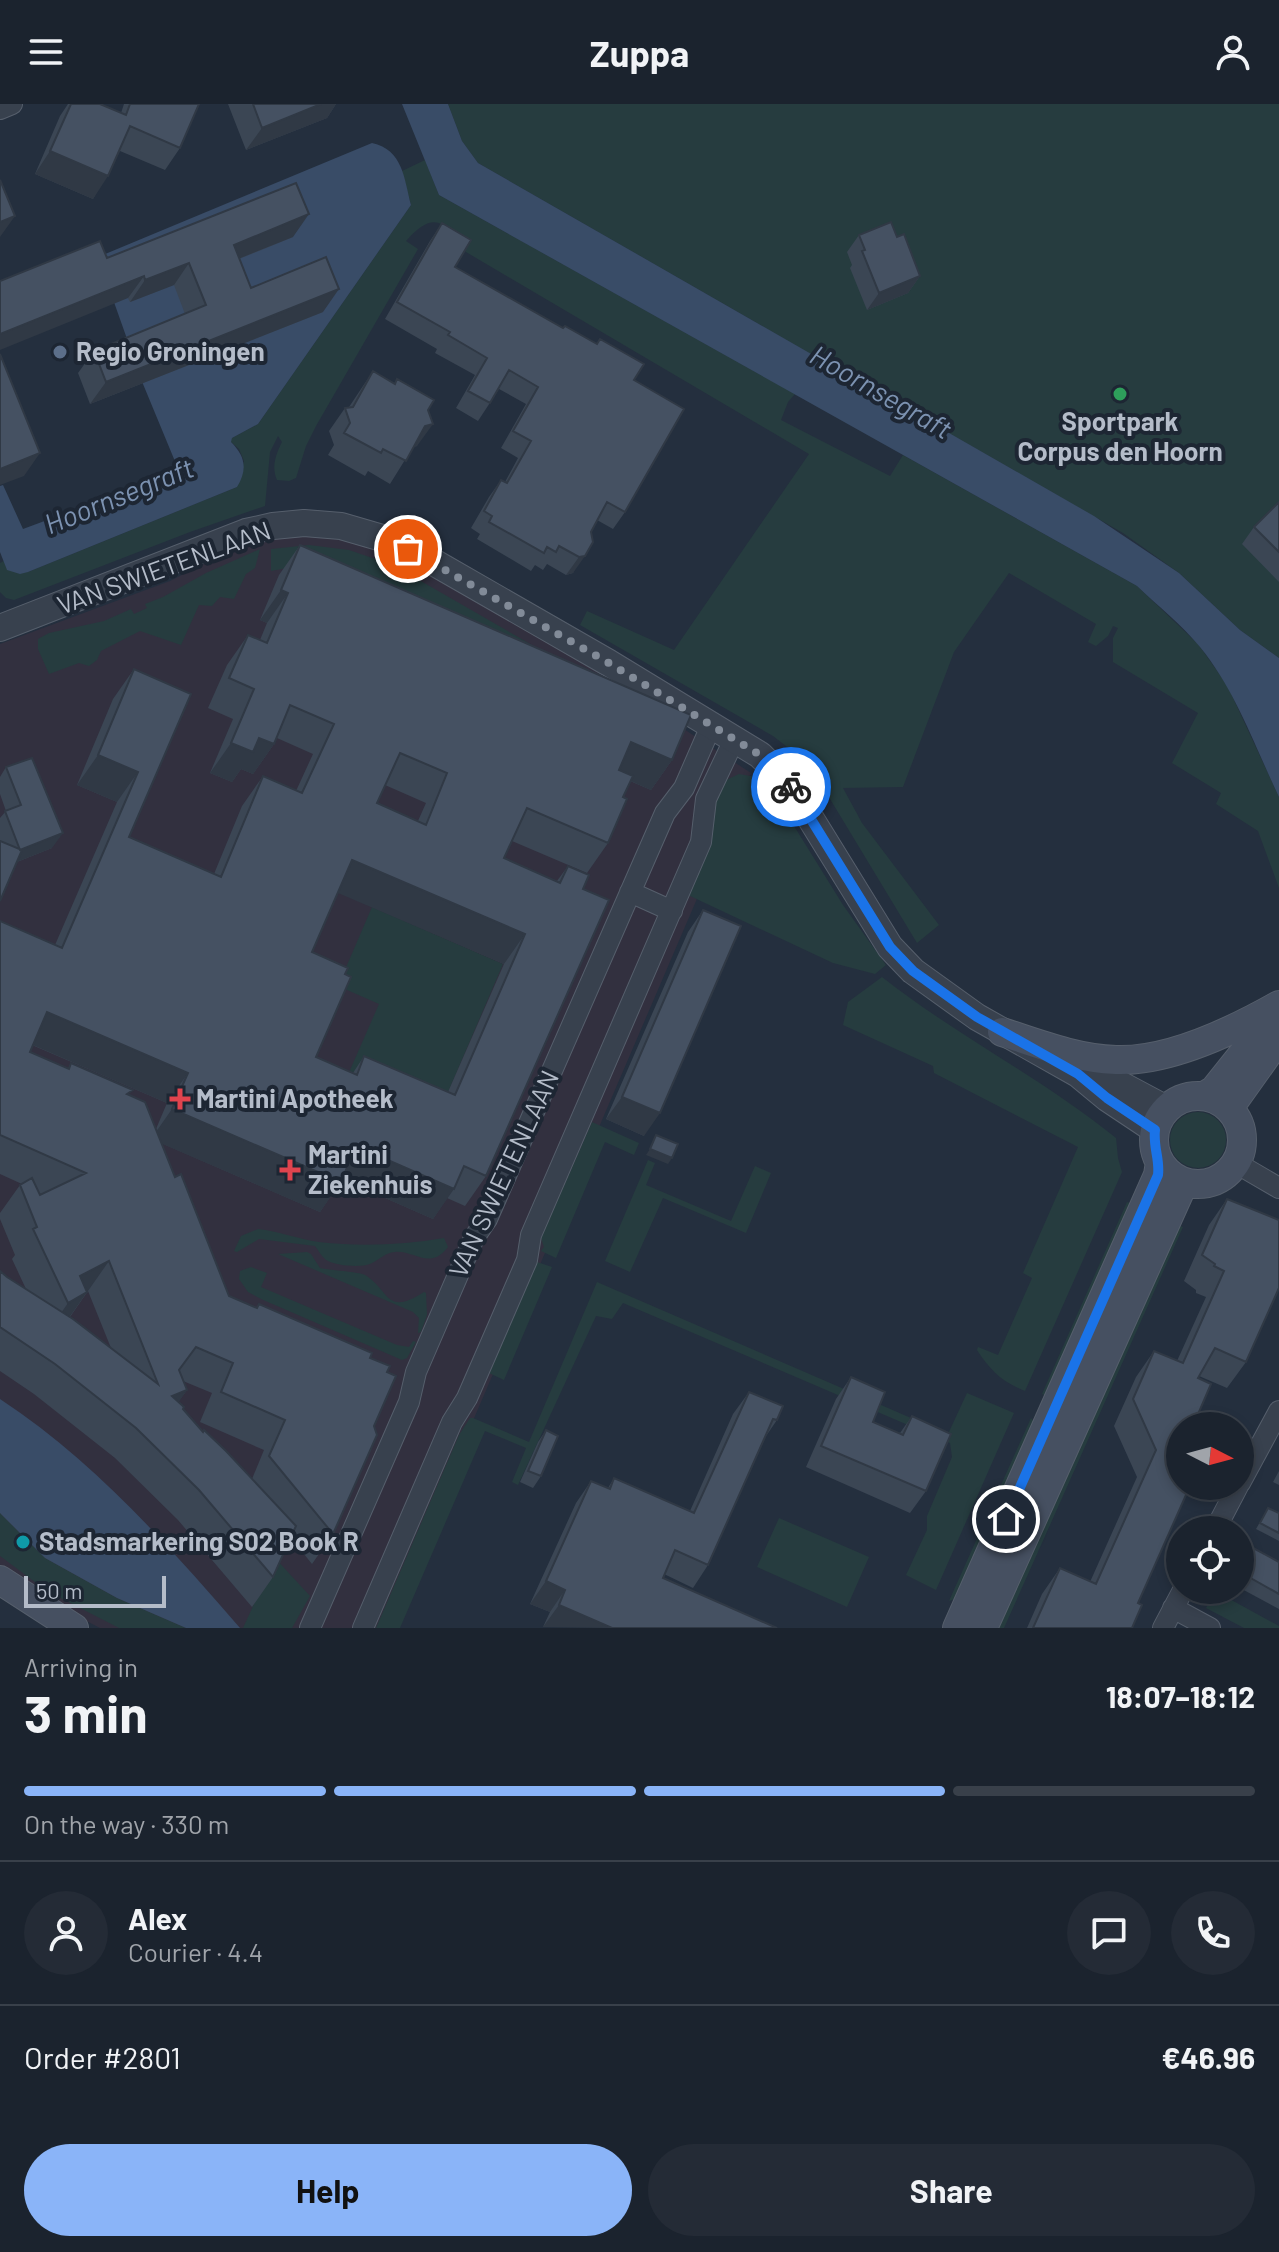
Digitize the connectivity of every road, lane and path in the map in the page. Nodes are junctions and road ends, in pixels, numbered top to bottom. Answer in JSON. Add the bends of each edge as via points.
{"nodes":[{"id":1,"x":12,"y":104,"type":"edge"},
{"id":2,"x":0,"y":109,"type":"edge"},
{"id":3,"x":0,"y":628,"type":"edge"},
{"id":4,"x":711,"y":726,"type":"junction"},
{"id":5,"x":734,"y":740,"type":"junction"},
{"id":6,"x":630,"y":892,"type":"junction"},
{"id":7,"x":672,"y":911,"type":"junction"},
{"id":8,"x":1279,"y":1007,"type":"edge"},
{"id":9,"x":1002,"y":1032,"type":"junction"},
{"id":10,"x":1279,"y":1038,"type":"edge"},
{"id":11,"x":1204,"y":1096,"type":"junction"},
{"id":12,"x":1231,"y":1111,"type":"junction"},
{"id":13,"x":1162,"y":1118,"type":"junction"},
{"id":14,"x":1160,"y":1162,"type":"junction"},
{"id":15,"x":1236,"y":1163,"type":"junction"},
{"id":16,"x":1187,"y":1183,"type":"junction"},
{"id":17,"x":1279,"y":1188,"type":"edge"},
{"id":18,"x":1276,"y":1421,"type":"edge"},
{"id":19,"x":1254,"y":1458,"type":"edge"},
{"id":20,"x":0,"y":1580,"type":"edge"},
{"id":21,"x":0,"y":1601,"type":"edge"},
{"id":22,"x":1175,"y":1604,"type":"edge"},
{"id":23,"x":1184,"y":1604,"type":"edge"},
{"id":24,"x":42,"y":1628,"type":"edge"},
{"id":25,"x":74,"y":1628,"type":"edge"},
{"id":26,"x":310,"y":1628,"type":"edge"},
{"id":27,"x":363,"y":1628,"type":"edge"},
{"id":28,"x":957,"y":1628,"type":"edge"},
{"id":29,"x":983,"y":1628,"type":"edge"},
{"id":30,"x":1163,"y":1628,"type":"edge"},
{"id":31,"x":1210,"y":1628,"type":"edge"}],
"edges":[{"from":1,"to":2,"type":"street"},
{"from":3,"to":4,"type":"street","name":"VAN SWIETENLAAN","via":[[273,526],[341,526],[389,540]]},
{"from":4,"to":5,"type":"street","name":"VAN SWIETENLAAN"},
{"from":4,"to":6,"type":"street","name":"VAN SWIETENLAAN"},
{"from":5,"to":7,"type":"street","name":"VAN SWIETENLAAN","via":[[706,799],[704,834]]},
{"from":5,"to":9,"type":"street","name":"VAN SWIETENLAAN","via":[[760,755],[790,785],[890,947],[938,991]]},
{"from":6,"to":7,"type":"street"},
{"from":6,"to":26,"type":"street","name":"VAN SWIETENLAAN","via":[[487,1219],[474,1238]]},
{"from":7,"to":27,"type":"street","name":"VAN SWIETENLAAN","via":[[531,1235],[527,1260]]},
{"from":8,"to":9,"type":"main road","via":[[1231,1031],[1136,1060],[1088,1056]]},
{"from":8,"to":11,"type":"main road"},
{"from":9,"to":13,"type":"street","name":"VAN SWIETENLAAN","via":[[1078,1074],[1114,1081],[1159,1105]]},
{"from":10,"to":12,"type":"main road"},
{"from":11,"to":12,"type":"main road"},
{"from":11,"to":13,"type":"main road","via":[[1188,1097]]},
{"from":12,"to":15,"type":"main road","via":[[1242,1136]]},
{"from":13,"to":14,"type":"main road","via":[[1155,1147]]},
{"from":14,"to":16,"type":"main road"},
{"from":14,"to":28,"type":"main road"},
{"from":15,"to":16,"type":"main road","via":[[1215,1181]]},
{"from":15,"to":17,"type":"street"},
{"from":16,"to":29,"type":"main road"},
{"from":18,"to":19,"type":"street"},
{"from":20,"to":25,"type":"main road"},
{"from":21,"to":24,"type":"main road"},
{"from":22,"to":30,"type":"street"},
{"from":23,"to":31,"type":"street"}]}
